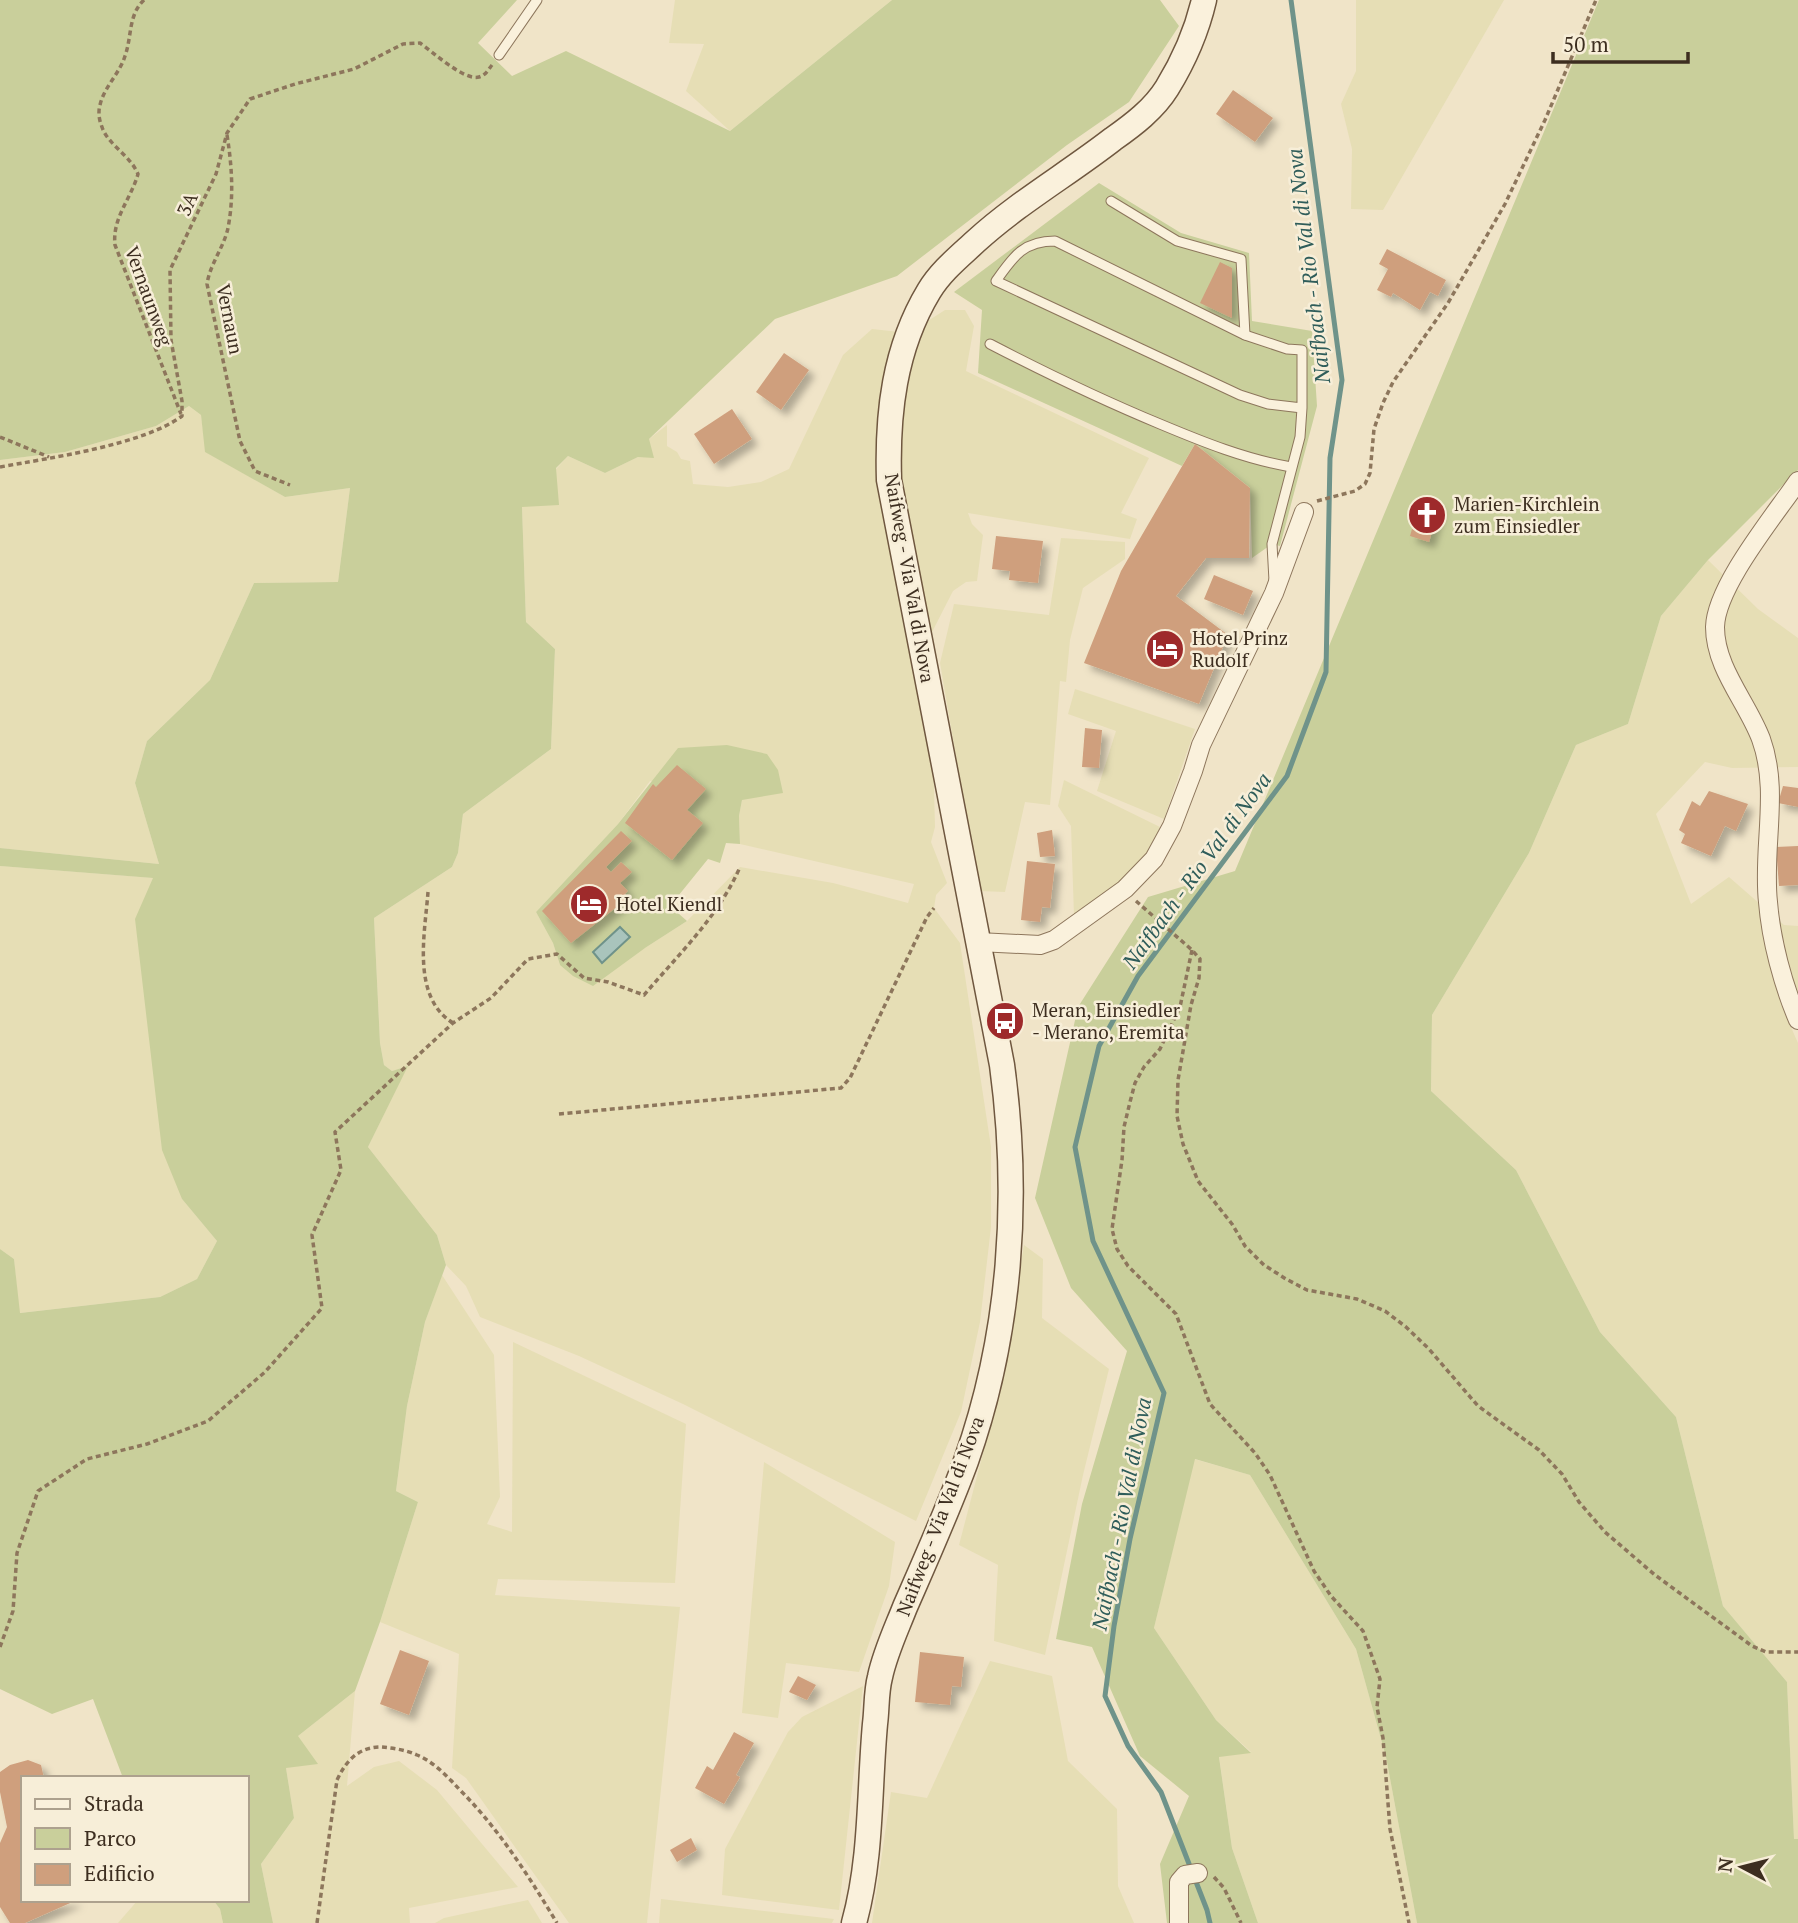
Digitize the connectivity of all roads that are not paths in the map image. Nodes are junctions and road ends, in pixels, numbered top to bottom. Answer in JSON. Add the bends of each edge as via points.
{"nodes":[{"id":1,"x":537,"y":0,"type":"edge"},
{"id":2,"x":1204,"y":0,"type":"edge"},
{"id":3,"x":499,"y":55,"type":"road end"},
{"id":4,"x":1111,"y":201,"type":"dead end"},
{"id":5,"x":1245,"y":335,"type":"junction"},
{"id":6,"x":990,"y":344,"type":"dead end"},
{"id":7,"x":1303,"y":408,"type":"junction"},
{"id":8,"x":1291,"y":467,"type":"junction"},
{"id":9,"x":1798,"y":481,"type":"edge"},
{"id":10,"x":1311,"y":506,"type":"road end"},
{"id":11,"x":1274,"y":593,"type":"junction"},
{"id":12,"x":978,"y":942,"type":"junction"},
{"id":13,"x":1798,"y":1020,"type":"edge"},
{"id":14,"x":1192,"y":1874,"type":"road end"},
{"id":15,"x":854,"y":1923,"type":"edge"},
{"id":16,"x":1179,"y":1923,"type":"edge"}],
"edges":[{"from":1,"to":3,"type":"lane"},
{"from":2,"to":12,"type":"main road","name":"Naifweg - Via Val di Nova","via":[[1167,89],[1141,119],[1002,218],[930,289],[892,387],[890,480]]},
{"from":4,"to":5,"type":"lane","via":[[1177,241],[1241,260]]},
{"from":5,"to":7,"type":"lane","via":[[1302,351]]},
{"from":5,"to":7,"type":"lane","via":[[1055,241],[1041,241],[1015,253],[996,281],[1240,396]]},
{"from":6,"to":8,"type":"lane","via":[[1083,392],[1209,445]]},
{"from":7,"to":8,"type":"lane"},
{"from":8,"to":11,"type":"lane","via":[[1272,544]]},
{"from":9,"to":13,"type":"street","via":[[1736,572],[1721,600],[1715,626],[1719,655],[1761,740],[1770,782],[1768,902],[1785,989]]},
{"from":10,"to":11,"type":"street"},
{"from":11,"to":12,"type":"street","via":[[1200,745],[1172,826],[1154,859],[1125,889],[1054,940],[1040,945]]},
{"from":12,"to":15,"type":"main road","name":"Naifweg - Via Val di Nova","via":[[1002,1065],[1012,1161],[1011,1240],[1001,1326],[982,1412],[965,1462],[879,1678],[866,1870]]},
{"from":14,"to":16,"type":"street","via":[[1179,1882],[1177,1889]]}]}
